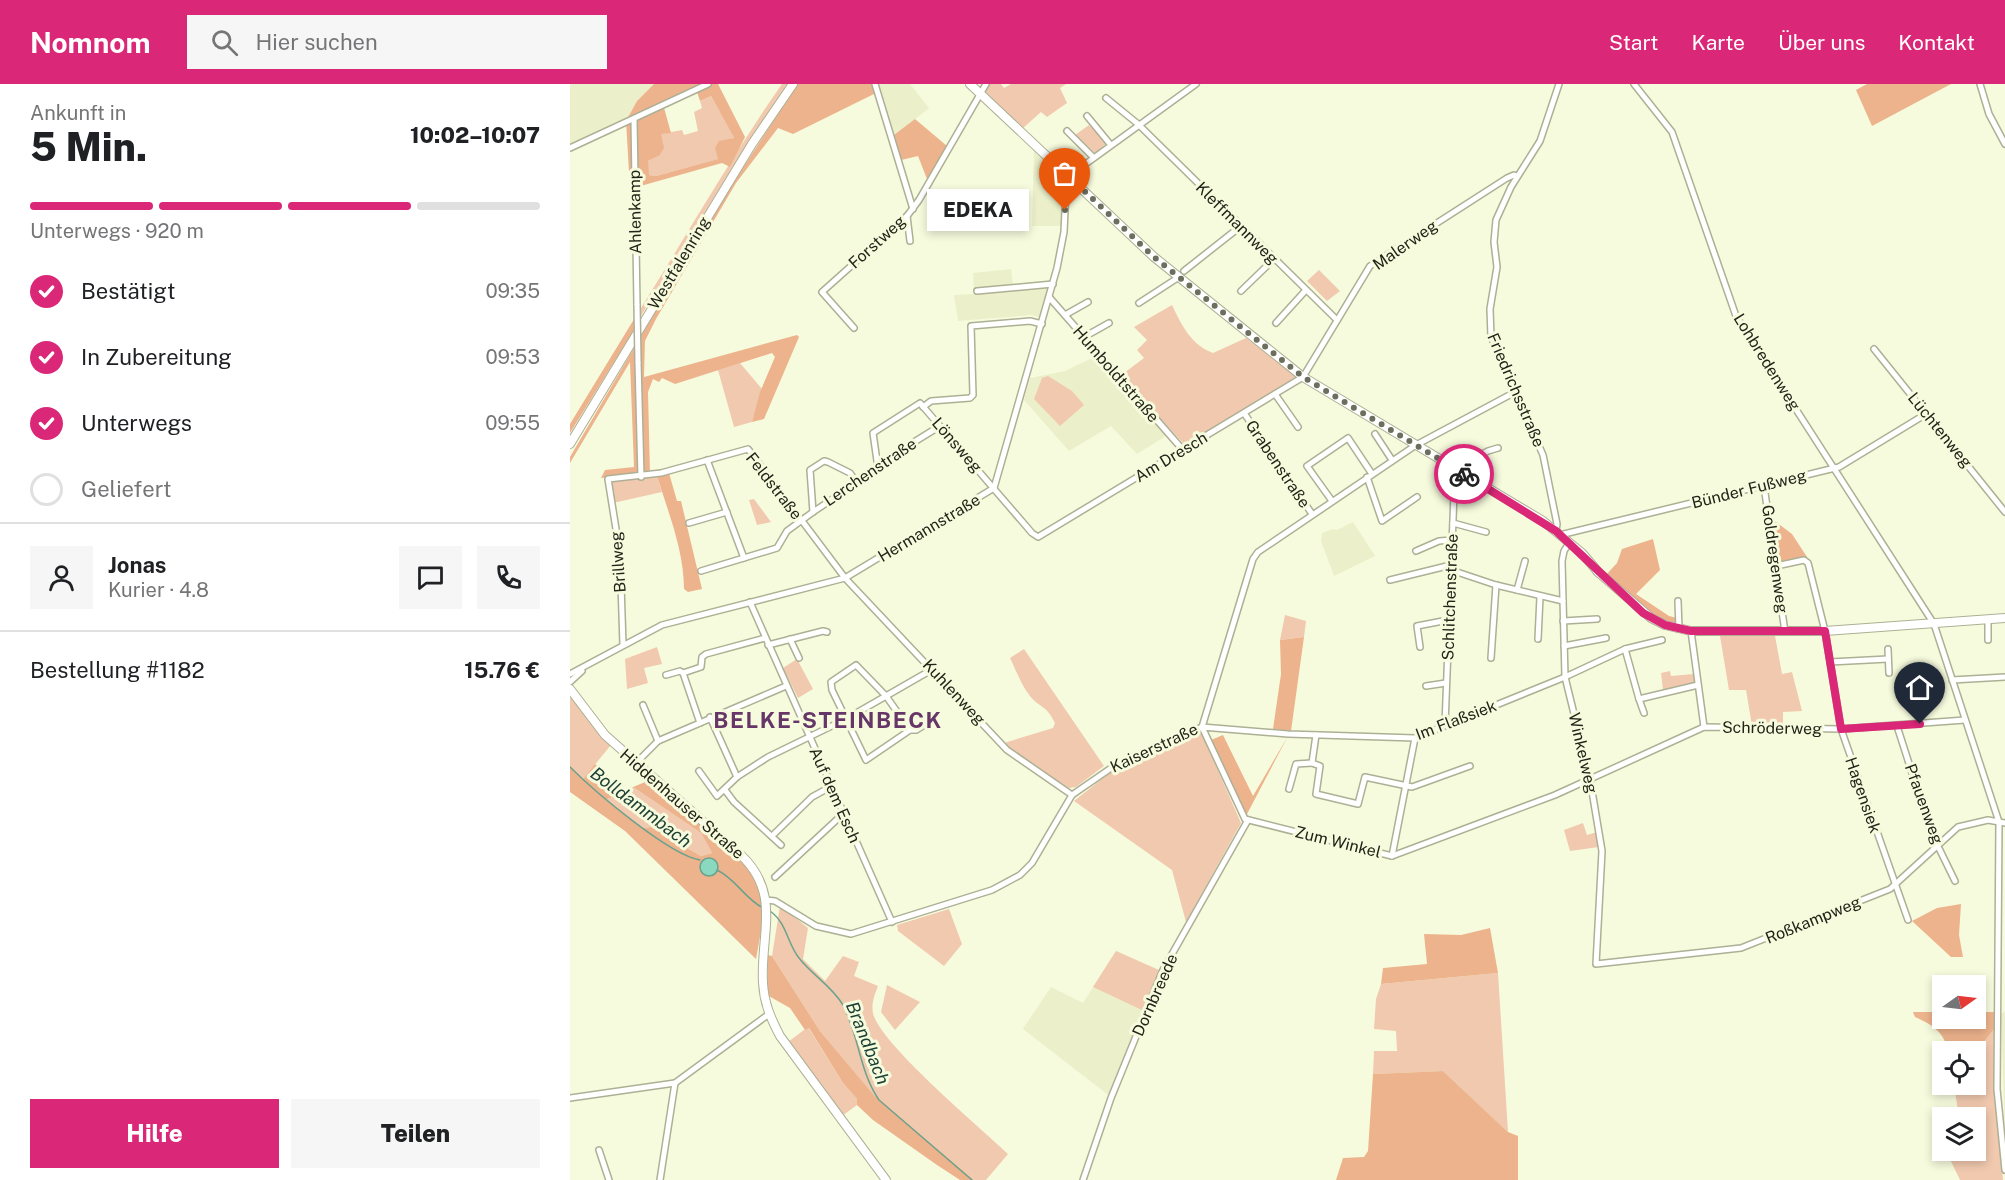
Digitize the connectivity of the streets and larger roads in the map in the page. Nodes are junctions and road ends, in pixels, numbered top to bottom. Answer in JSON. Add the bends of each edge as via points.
{"nodes":[{"id":1,"x":707,"y":84,"type":"edge"},
{"id":2,"x":793,"y":84,"type":"edge"},
{"id":3,"x":875,"y":84,"type":"edge"},
{"id":4,"x":970,"y":84,"type":"edge"},
{"id":5,"x":986,"y":84,"type":"edge"},
{"id":6,"x":1196,"y":84,"type":"edge"},
{"id":7,"x":1559,"y":84,"type":"edge"},
{"id":8,"x":1634,"y":84,"type":"edge"},
{"id":9,"x":1980,"y":84,"type":"edge"},
{"id":10,"x":981,"y":93,"type":"junction"},
{"id":11,"x":1106,"y":98,"type":"dead end"},
{"id":12,"x":1087,"y":116,"type":"dead end"},
{"id":13,"x":633,"y":119,"type":"junction"},
{"id":14,"x":1138,"y":124,"type":"junction"},
{"id":15,"x":1067,"y":131,"type":"dead end"},
{"id":16,"x":1110,"y":144,"type":"junction"},
{"id":17,"x":2005,"y":144,"type":"edge"},
{"id":18,"x":570,"y":148,"type":"edge"},
{"id":19,"x":1093,"y":157,"type":"junction"},
{"id":20,"x":1517,"y":176,"type":"junction"},
{"id":21,"x":1072,"y":179,"type":"junction"},
{"id":22,"x":913,"y":209,"type":"junction"},
{"id":23,"x":907,"y":216,"type":"junction"},
{"id":24,"x":1241,"y":226,"type":"junction"},
{"id":25,"x":910,"y":241,"type":"dead end"},
{"id":26,"x":1274,"y":259,"type":"junction"},
{"id":27,"x":1181,"y":274,"type":"junction"},
{"id":28,"x":1053,"y":284,"type":"junction"},
{"id":29,"x":1306,"y":290,"type":"junction"},
{"id":30,"x":977,"y":291,"type":"dead end"},
{"id":31,"x":1241,"y":291,"type":"dead end"},
{"id":32,"x":1049,"y":297,"type":"junction"},
{"id":33,"x":1088,"y":302,"type":"dead end"},
{"id":34,"x":1139,"y":303,"type":"dead end"},
{"id":35,"x":1065,"y":315,"type":"junction"},
{"id":36,"x":1337,"y":320,"type":"junction"},
{"id":37,"x":1109,"y":323,"type":"dead end"},
{"id":38,"x":1276,"y":323,"type":"dead end"},
{"id":39,"x":1042,"y":324,"type":"junction"},
{"id":40,"x":854,"y":328,"type":"dead end"},
{"id":41,"x":1084,"y":337,"type":"junction"},
{"id":42,"x":1874,"y":349,"type":"dead end"},
{"id":43,"x":1303,"y":377,"type":"junction"},
{"id":44,"x":1517,"y":391,"type":"junction"},
{"id":45,"x":1275,"y":394,"type":"junction"},
{"id":46,"x":922,"y":405,"type":"junction"},
{"id":47,"x":1244,"y":413,"type":"junction"},
{"id":48,"x":1926,"y":414,"type":"junction"},
{"id":49,"x":940,"y":426,"type":"junction"},
{"id":50,"x":1298,"y":427,"type":"dead end"},
{"id":51,"x":1375,"y":434,"type":"dead end"},
{"id":52,"x":570,"y":444,"type":"edge"},
{"id":53,"x":1416,"y":445,"type":"junction"},
{"id":54,"x":1498,"y":448,"type":"dead end"},
{"id":55,"x":1183,"y":450,"type":"junction"},
{"id":56,"x":707,"y":460,"type":"junction"},
{"id":57,"x":1392,"y":460,"type":"junction"},
{"id":58,"x":878,"y":468,"type":"junction"},
{"id":59,"x":1455,"y":468,"type":"junction"},
{"id":60,"x":1834,"y":468,"type":"junction"},
{"id":61,"x":1369,"y":476,"type":"junction"},
{"id":62,"x":641,"y":477,"type":"junction"},
{"id":63,"x":608,"y":479,"type":"joint"},
{"id":64,"x":857,"y":483,"type":"junction"},
{"id":65,"x":1764,"y":486,"type":"junction"},
{"id":66,"x":994,"y":488,"type":"junction"},
{"id":67,"x":1417,"y":497,"type":"dead end"},
{"id":68,"x":1332,"y":501,"type":"junction"},
{"id":69,"x":728,"y":512,"type":"junction"},
{"id":70,"x":813,"y":512,"type":"junction"},
{"id":71,"x":2005,"y":512,"type":"edge"},
{"id":72,"x":1312,"y":514,"type":"junction"},
{"id":73,"x":802,"y":521,"type":"junction"},
{"id":74,"x":1453,"y":522,"type":"junction"},
{"id":75,"x":689,"y":523,"type":"dead end"},
{"id":76,"x":1486,"y":532,"type":"dead end"},
{"id":77,"x":1558,"y":533,"type":"junction"},
{"id":78,"x":1038,"y":537,"type":"joint"},
{"id":79,"x":1452,"y":540,"type":"junction"},
{"id":80,"x":1570,"y":544,"type":"junction"},
{"id":81,"x":1416,"y":550,"type":"dead end"},
{"id":82,"x":744,"y":558,"type":"junction"},
{"id":83,"x":1525,"y":561,"type":"dead end"},
{"id":84,"x":1776,"y":566,"type":"junction"},
{"id":85,"x":1451,"y":567,"type":"junction"},
{"id":86,"x":701,"y":570,"type":"dead end"},
{"id":87,"x":845,"y":578,"type":"junction"},
{"id":88,"x":1390,"y":580,"type":"dead end"},
{"id":89,"x":1496,"y":585,"type":"junction"},
{"id":90,"x":1517,"y":590,"type":"junction"},
{"id":91,"x":1540,"y":597,"type":"junction"},
{"id":92,"x":1563,"y":601,"type":"junction"},
{"id":93,"x":1678,"y":601,"type":"dead end"},
{"id":94,"x":750,"y":602,"type":"junction"},
{"id":95,"x":2005,"y":618,"type":"edge"},
{"id":96,"x":1597,"y":619,"type":"dead end"},
{"id":97,"x":1988,"y":619,"type":"junction"},
{"id":98,"x":1448,"y":620,"type":"junction"},
{"id":99,"x":1563,"y":621,"type":"junction"},
{"id":100,"x":1935,"y":624,"type":"junction"},
{"id":101,"x":1679,"y":629,"type":"junction"},
{"id":102,"x":1691,"y":631,"type":"junction"},
{"id":103,"x":1825,"y":631,"type":"junction"},
{"id":104,"x":826,"y":632,"type":"dead end"},
{"id":105,"x":1785,"y":632,"type":"junction"},
{"id":106,"x":765,"y":638,"type":"junction"},
{"id":107,"x":1606,"y":638,"type":"dead end"},
{"id":108,"x":790,"y":639,"type":"junction"},
{"id":109,"x":1538,"y":639,"type":"dead end"},
{"id":110,"x":1662,"y":640,"type":"dead end"},
{"id":111,"x":1988,"y":640,"type":"dead end"},
{"id":112,"x":623,"y":645,"type":"junction"},
{"id":113,"x":768,"y":645,"type":"junction"},
{"id":114,"x":1564,"y":646,"type":"junction"},
{"id":115,"x":1420,"y":647,"type":"dead end"},
{"id":116,"x":1625,"y":649,"type":"junction"},
{"id":117,"x":1888,"y":650,"type":"dead end"},
{"id":118,"x":799,"y":658,"type":"dead end"},
{"id":119,"x":1491,"y":658,"type":"dead end"},
{"id":120,"x":1888,"y":659,"type":"junction"},
{"id":121,"x":1830,"y":662,"type":"junction"},
{"id":122,"x":585,"y":668,"type":"junction"},
{"id":123,"x":933,"y":669,"type":"junction"},
{"id":124,"x":683,"y":673,"type":"junction"},
{"id":125,"x":1889,"y":673,"type":"dead end"},
{"id":126,"x":570,"y":674,"type":"edge"},
{"id":127,"x":666,"y":675,"type":"dead end"},
{"id":128,"x":1565,"y":677,"type":"junction"},
{"id":129,"x":2005,"y":677,"type":"edge"},
{"id":130,"x":1952,"y":680,"type":"junction"},
{"id":131,"x":570,"y":682,"type":"edge"},
{"id":132,"x":1446,"y":683,"type":"junction"},
{"id":133,"x":1698,"y":685,"type":"junction"},
{"id":134,"x":786,"y":686,"type":"junction"},
{"id":135,"x":1426,"y":686,"type":"dead end"},
{"id":136,"x":570,"y":689,"type":"edge"},
{"id":137,"x":886,"y":696,"type":"junction"},
{"id":138,"x":1639,"y":699,"type":"junction"},
{"id":139,"x":643,"y":705,"type":"dead end"},
{"id":140,"x":1644,"y":713,"type":"dead end"},
{"id":141,"x":710,"y":717,"type":"junction"},
{"id":142,"x":846,"y":719,"type":"junction"},
{"id":143,"x":1965,"y":720,"type":"junction"},
{"id":144,"x":929,"y":722,"type":"dead end"},
{"id":145,"x":700,"y":723,"type":"junction"},
{"id":146,"x":1445,"y":725,"type":"junction"},
{"id":147,"x":1897,"y":726,"type":"junction"},
{"id":148,"x":1202,"y":727,"type":"junction"},
{"id":149,"x":1704,"y":727,"type":"junction"},
{"id":150,"x":1841,"y":729,"type":"junction"},
{"id":151,"x":910,"y":730,"type":"junction"},
{"id":152,"x":1316,"y":735,"type":"junction"},
{"id":153,"x":809,"y":736,"type":"junction"},
{"id":154,"x":1415,"y":738,"type":"junction"},
{"id":155,"x":658,"y":741,"type":"junction"},
{"id":156,"x":635,"y":764,"type":"junction"},
{"id":157,"x":1312,"y":764,"type":"junction"},
{"id":158,"x":1470,"y":766,"type":"dead end"},
{"id":159,"x":699,"y":771,"type":"dead end"},
{"id":160,"x":737,"y":777,"type":"junction"},
{"id":161,"x":1590,"y":779,"type":"junction"},
{"id":162,"x":832,"y":786,"type":"junction"},
{"id":163,"x":1406,"y":787,"type":"junction"},
{"id":164,"x":1289,"y":789,"type":"dead end"},
{"id":165,"x":725,"y":790,"type":"junction"},
{"id":166,"x":1072,"y":795,"type":"junction"},
{"id":167,"x":844,"y":813,"type":"junction"},
{"id":168,"x":1248,"y":820,"type":"junction"},
{"id":169,"x":2002,"y":822,"type":"edge"},
{"id":170,"x":772,"y":836,"type":"junction"},
{"id":171,"x":1937,"y":844,"type":"junction"},
{"id":172,"x":781,"y":845,"type":"dead end"},
{"id":173,"x":1392,"y":856,"type":"junction"},
{"id":174,"x":775,"y":877,"type":"dead end"},
{"id":175,"x":1955,"y":881,"type":"dead end"},
{"id":176,"x":1894,"y":887,"type":"junction"},
{"id":177,"x":766,"y":906,"type":"junction"},
{"id":178,"x":1908,"y":920,"type":"dead end"},
{"id":179,"x":892,"y":922,"type":"junction"},
{"id":180,"x":1998,"y":955,"type":"junction"},
{"id":181,"x":2005,"y":955,"type":"edge"},
{"id":182,"x":1596,"y":964,"type":"joint"},
{"id":183,"x":769,"y":1014,"type":"junction"},
{"id":184,"x":1997,"y":1024,"type":"junction"},
{"id":185,"x":2005,"y":1024,"type":"edge"},
{"id":186,"x":675,"y":1083,"type":"junction"},
{"id":187,"x":570,"y":1098,"type":"edge"},
{"id":188,"x":599,"y":1150,"type":"dead end"},
{"id":189,"x":2005,"y":1170,"type":"edge"},
{"id":190,"x":609,"y":1180,"type":"edge"},
{"id":191,"x":660,"y":1180,"type":"edge"},
{"id":192,"x":886,"y":1180,"type":"edge"},
{"id":193,"x":1083,"y":1180,"type":"edge"}],
"edges":[{"from":1,"to":13,"type":"street"},
{"from":2,"to":52,"type":"street","name":"Westfalenring","via":[[734,172]]},
{"from":3,"to":22,"type":"street"},
{"from":4,"to":10,"type":"street"},
{"from":5,"to":10,"type":"street","name":"Forstweg"},
{"from":6,"to":14,"type":"street","name":"Hermannstraße"},
{"from":7,"to":20,"type":"street","name":"Friedrichsstraße","via":[[1540,141]]},
{"from":8,"to":60,"type":"street","name":"Lohbredenweg","via":[[1672,132],[1736,316]]},
{"from":9,"to":17,"type":"street","via":[[1989,114]]},
{"from":10,"to":21,"type":"street"},
{"from":10,"to":22,"type":"street","name":"Forstweg"},
{"from":11,"to":14,"type":"street","name":"Kleffmannweg"},
{"from":12,"to":16,"type":"street"},
{"from":13,"to":18,"type":"street"},
{"from":13,"to":62,"type":"street","name":"Ahlenkamp","bridge":true},
{"from":14,"to":16,"type":"street","name":"Hermannstraße"},
{"from":14,"to":24,"type":"street","name":"Kleffmannweg"},
{"from":15,"to":19,"type":"street"},
{"from":16,"to":19,"type":"street","name":"Hermannstraße"},
{"from":19,"to":21,"type":"street","name":"Hermannstraße"},
{"from":20,"to":36,"type":"street","name":"Malerweg","via":[[1507,178],[1375,262]]},
{"from":20,"to":44,"type":"street","name":"Friedrichsstraße","via":[[1496,220],[1497,277],[1489,323],[1491,337]]},
{"from":21,"to":27,"type":"street"},
{"from":21,"to":28,"type":"street","name":"Hermannstraße","via":[[1065,198],[1064,232]]},
{"from":22,"to":23,"type":"street","name":"Forstweg"},
{"from":23,"to":25,"type":"street"},
{"from":23,"to":40,"type":"street","name":"Forstweg","via":[[822,292]]},
{"from":24,"to":26,"type":"street","name":"Kleffmannweg"},
{"from":24,"to":27,"type":"street"},
{"from":26,"to":29,"type":"street","name":"Kleffmannweg"},
{"from":26,"to":31,"type":"street"},
{"from":27,"to":34,"type":"street"},
{"from":27,"to":43,"type":"street"},
{"from":28,"to":30,"type":"street"},
{"from":28,"to":32,"type":"street","name":"Hermannstraße"},
{"from":29,"to":36,"type":"street","name":"Kleffmannweg"},
{"from":29,"to":38,"type":"street"},
{"from":32,"to":35,"type":"street","name":"Humboldtstraße"},
{"from":32,"to":39,"type":"street","name":"Hermannstraße"},
{"from":33,"to":35,"type":"street"},
{"from":35,"to":41,"type":"street","name":"Humboldtstraße"},
{"from":36,"to":43,"type":"street","name":"Malerweg"},
{"from":37,"to":41,"type":"street"},
{"from":39,"to":46,"type":"street","via":[[1030,321],[971,326],[973,394],[970,398]]},
{"from":39,"to":66,"type":"street","name":"Hermannstraße"},
{"from":41,"to":55,"type":"street","name":"Humboldtstraße"},
{"from":42,"to":48,"type":"street","name":"Lüchtenweg"},
{"from":43,"to":45,"type":"street","name":"Am Dresch"},
{"from":43,"to":53,"type":"street"},
{"from":44,"to":53,"type":"street","name":"Kaiserstraße"},
{"from":44,"to":77,"type":"street","name":"Friedrichsstraße","via":[[1544,456]]},
{"from":45,"to":47,"type":"street","name":"Am Dresch"},
{"from":45,"to":50,"type":"street"},
{"from":46,"to":49,"type":"street","name":"Lönsweg"},
{"from":46,"to":58,"type":"street","via":[[873,433]]},
{"from":47,"to":55,"type":"street","name":"Am Dresch"},
{"from":47,"to":72,"type":"street","name":"Grabenstraße"},
{"from":48,"to":60,"type":"street","name":"Bünder Fußweg"},
{"from":48,"to":71,"type":"street","name":"Lüchtenweg"},
{"from":49,"to":58,"type":"street","name":"Lerchenstraße"},
{"from":49,"to":66,"type":"street","name":"Lönsweg"},
{"from":51,"to":57,"type":"street"},
{"from":53,"to":57,"type":"street","name":"Kaiserstraße"},
{"from":53,"to":59,"type":"street"},
{"from":54,"to":59,"type":"street"},
{"from":55,"to":78,"type":"street","name":"Am Dresch"},
{"from":56,"to":62,"type":"street","name":"Feldstraße"},
{"from":56,"to":69,"type":"street"},
{"from":56,"to":73,"type":"street","name":"Feldstraße","via":[[748,449]]},
{"from":57,"to":61,"type":"street","name":"Kaiserstraße"},
{"from":58,"to":64,"type":"street","name":"Lerchenstraße"},
{"from":59,"to":74,"type":"street","name":"Schlitchenstraße"},
{"from":59,"to":77,"type":"street"},
{"from":60,"to":65,"type":"street","name":"Bünder Fußweg"},
{"from":60,"to":100,"type":"street","name":"Lohbredenweg"},
{"from":61,"to":67,"type":"street","via":[[1382,521]]},
{"from":61,"to":68,"type":"street","name":"Kaiserstraße"},
{"from":61,"to":68,"type":"street","via":[[1347,438],[1307,466]]},
{"from":62,"to":63,"type":"street","name":"Feldstraße"},
{"from":63,"to":112,"type":"street","name":"Brillweg","via":[[620,554]]},
{"from":64,"to":70,"type":"street","name":"Lerchenstraße"},
{"from":64,"to":70,"type":"street","via":[[850,473],[828,462],[810,470]]},
{"from":65,"to":77,"type":"street","name":"Bünder Fußweg"},
{"from":65,"to":84,"type":"street","name":"Goldregenweg"},
{"from":66,"to":78,"type":"street","name":"Lönsweg"},
{"from":66,"to":87,"type":"street","name":"Hermannstraße"},
{"from":68,"to":72,"type":"street","name":"Kaiserstraße"},
{"from":69,"to":75,"type":"street"},
{"from":69,"to":82,"type":"street"},
{"from":70,"to":73,"type":"street","name":"Lerchenstraße"},
{"from":72,"to":148,"type":"street","name":"Kaiserstraße","via":[[1254,556]]},
{"from":73,"to":82,"type":"street","name":"Lerchenstraße","via":[[787,531],[777,548]]},
{"from":73,"to":87,"type":"street","name":"Feldstraße"},
{"from":74,"to":76,"type":"street"},
{"from":74,"to":79,"type":"street","name":"Schlitchenstraße"},
{"from":77,"to":80,"type":"street"},
{"from":79,"to":81,"type":"street"},
{"from":79,"to":85,"type":"street","name":"Schlitchenstraße"},
{"from":80,"to":92,"type":"street","name":"Winkelweg","via":[[1562,559]]},
{"from":80,"to":101,"type":"street","via":[[1643,613]]},
{"from":82,"to":86,"type":"street","name":"Lerchenstraße"},
{"from":83,"to":90,"type":"street"},
{"from":84,"to":103,"type":"street","name":"Hagensiek","via":[[1804,560],[1808,563]]},
{"from":84,"to":105,"type":"street","name":"Goldregenweg"},
{"from":85,"to":88,"type":"street"},
{"from":85,"to":89,"type":"street"},
{"from":85,"to":98,"type":"street","name":"Schlitchenstraße"},
{"from":87,"to":94,"type":"street","name":"Hermannstraße"},
{"from":87,"to":123,"type":"street","name":"Kuhlenweg"},
{"from":89,"to":90,"type":"street"},
{"from":89,"to":119,"type":"street"},
{"from":90,"to":91,"type":"street"},
{"from":91,"to":92,"type":"street"},
{"from":91,"to":109,"type":"street"},
{"from":92,"to":99,"type":"street","name":"Winkelweg"},
{"from":93,"to":101,"type":"street"},
{"from":94,"to":106,"type":"street","name":"Auf dem Esch"},
{"from":94,"to":112,"type":"street","name":"Hermannstraße","via":[[662,625]]},
{"from":95,"to":97,"type":"street"},
{"from":96,"to":99,"type":"street"},
{"from":97,"to":100,"type":"street"},
{"from":97,"to":111,"type":"street"},
{"from":98,"to":115,"type":"street","via":[[1417,626]]},
{"from":98,"to":132,"type":"street","name":"Schlitchenstraße"},
{"from":99,"to":114,"type":"street","name":"Winkelweg"},
{"from":100,"to":103,"type":"street"},
{"from":100,"to":130,"type":"street","name":"Lohbredenweg"},
{"from":101,"to":102,"type":"street"},
{"from":102,"to":105,"type":"street"},
{"from":102,"to":133,"type":"street"},
{"from":103,"to":105,"type":"street"},
{"from":103,"to":121,"type":"street","name":"Hagensiek"},
{"from":104,"to":108,"type":"street"},
{"from":106,"to":113,"type":"street","name":"Auf dem Esch"},
{"from":106,"to":124,"type":"street","via":[[706,654],[701,667]]},
{"from":107,"to":114,"type":"street"},
{"from":108,"to":113,"type":"street"},
{"from":108,"to":118,"type":"street"},
{"from":110,"to":116,"type":"street","name":"Im Flaßsiek"},
{"from":112,"to":122,"type":"street","name":"Hermannstraße"},
{"from":113,"to":134,"type":"street","name":"Auf dem Esch"},
{"from":114,"to":128,"type":"street","name":"Winkelweg"},
{"from":116,"to":128,"type":"street","name":"Im Flaßsiek"},
{"from":116,"to":138,"type":"street"},
{"from":117,"to":120,"type":"street"},
{"from":120,"to":121,"type":"street"},
{"from":120,"to":125,"type":"street"},
{"from":121,"to":150,"type":"street","name":"Hagensiek"},
{"from":122,"to":126,"type":"street","name":"Hermannstraße"},
{"from":122,"to":131,"type":"street","name":"Hermannstraße"},
{"from":123,"to":137,"type":"street"},
{"from":123,"to":166,"type":"street","name":"Kuhlenweg","via":[[1015,758]]},
{"from":124,"to":127,"type":"street"},
{"from":124,"to":145,"type":"street"},
{"from":128,"to":146,"type":"street","name":"Im Flaßsiek"},
{"from":128,"to":161,"type":"street","name":"Winkelweg"},
{"from":129,"to":130,"type":"street"},
{"from":130,"to":143,"type":"street","name":"Lohbredenweg"},
{"from":132,"to":135,"type":"street"},
{"from":132,"to":146,"type":"street","name":"Schlitchenstraße"},
{"from":133,"to":138,"type":"street"},
{"from":133,"to":149,"type":"street"},
{"from":134,"to":141,"type":"street"},
{"from":134,"to":153,"type":"street","name":"Auf dem Esch"},
{"from":136,"to":156,"type":"street","name":"Hiddenhauser Straße","via":[[605,735]]},
{"from":137,"to":142,"type":"street"},
{"from":137,"to":142,"type":"street","via":[[856,665],[831,682]]},
{"from":137,"to":151,"type":"street"},
{"from":138,"to":140,"type":"street"},
{"from":139,"to":155,"type":"street"},
{"from":141,"to":145,"type":"street"},
{"from":141,"to":160,"type":"street"},
{"from":142,"to":151,"type":"street","via":[[866,760]]},
{"from":142,"to":153,"type":"street"},
{"from":143,"to":147,"type":"street","name":"Schröderweg"},
{"from":143,"to":169,"type":"street","name":"Lohbredenweg"},
{"from":144,"to":151,"type":"street"},
{"from":145,"to":155,"type":"street"},
{"from":146,"to":154,"type":"street","name":"Im Flaßsiek"},
{"from":147,"to":150,"type":"street","name":"Schröderweg"},
{"from":147,"to":171,"type":"street","name":"Pfauenweg"},
{"from":148,"to":152,"type":"street","name":"Im Flaßsiek"},
{"from":148,"to":166,"type":"street","name":"Kaiserstraße","via":[[1114,766]]},
{"from":148,"to":168,"type":"street"},
{"from":149,"to":150,"type":"street","name":"Schröderweg"},
{"from":149,"to":161,"type":"street","name":"Schröderweg"},
{"from":150,"to":176,"type":"street","name":"Hagensiek"},
{"from":152,"to":154,"type":"street","name":"Im Flaßsiek"},
{"from":152,"to":157,"type":"street"},
{"from":153,"to":160,"type":"street"},
{"from":153,"to":162,"type":"street","name":"Auf dem Esch"},
{"from":154,"to":163,"type":"street"},
{"from":155,"to":156,"type":"street"},
{"from":156,"to":177,"type":"street","name":"Hiddenhauser Straße","via":[[745,860],[758,876]]},
{"from":157,"to":163,"type":"street","via":[[1320,766],[1316,794],[1358,804],[1365,777]]},
{"from":157,"to":164,"type":"street","via":[[1296,764]]},
{"from":158,"to":163,"type":"street"},
{"from":159,"to":165,"type":"street","via":[[717,796]]},
{"from":160,"to":165,"type":"street"},
{"from":161,"to":173,"type":"street","name":"Zum Winkel"},
{"from":161,"to":182,"type":"street","name":"Winkelweg","via":[[1602,851]]},
{"from":162,"to":167,"type":"street","name":"Auf dem Esch"},
{"from":162,"to":170,"type":"street","via":[[812,797]]},
{"from":163,"to":173,"type":"street"},
{"from":165,"to":170,"type":"street"},
{"from":166,"to":179,"type":"street","name":"Kaiserstraße","via":[[1036,858],[1020,875],[992,890]]},
{"from":167,"to":174,"type":"street"},
{"from":167,"to":179,"type":"street","name":"Auf dem Esch"},
{"from":168,"to":173,"type":"street","name":"Zum Winkel"},
{"from":168,"to":193,"type":"street","name":"Dornbreede","via":[[1164,970],[1111,1098]]},
{"from":169,"to":171,"type":"street","name":"Roßkampweg","via":[[1965,824]]},
{"from":169,"to":180,"type":"street","name":"Lohbredenweg"},
{"from":170,"to":172,"type":"street"},
{"from":171,"to":175,"type":"street","name":"Pfauenweg"},
{"from":171,"to":176,"type":"street","name":"Roßkampweg"},
{"from":176,"to":178,"type":"street","name":"Hagensiek"},
{"from":176,"to":182,"type":"street","name":"Roßkampweg","via":[[1741,948]]},
{"from":177,"to":179,"type":"street","name":"Kaiserstraße","via":[[775,901],[816,926],[843,934]]},
{"from":177,"to":183,"type":"street","name":"Hiddenhauser Straße","via":[[763,984]]},
{"from":180,"to":181,"type":"street"},
{"from":180,"to":184,"type":"street","name":"Lohbredenweg"},
{"from":183,"to":186,"type":"street"},
{"from":183,"to":192,"type":"street","name":"Hiddenhauser Straße","via":[[791,1052]]},
{"from":184,"to":185,"type":"street"},
{"from":184,"to":189,"type":"street","name":"Lohbredenweg","via":[[1997,1089]]},
{"from":186,"to":187,"type":"street"},
{"from":186,"to":191,"type":"street"},
{"from":188,"to":190,"type":"street"}]}
